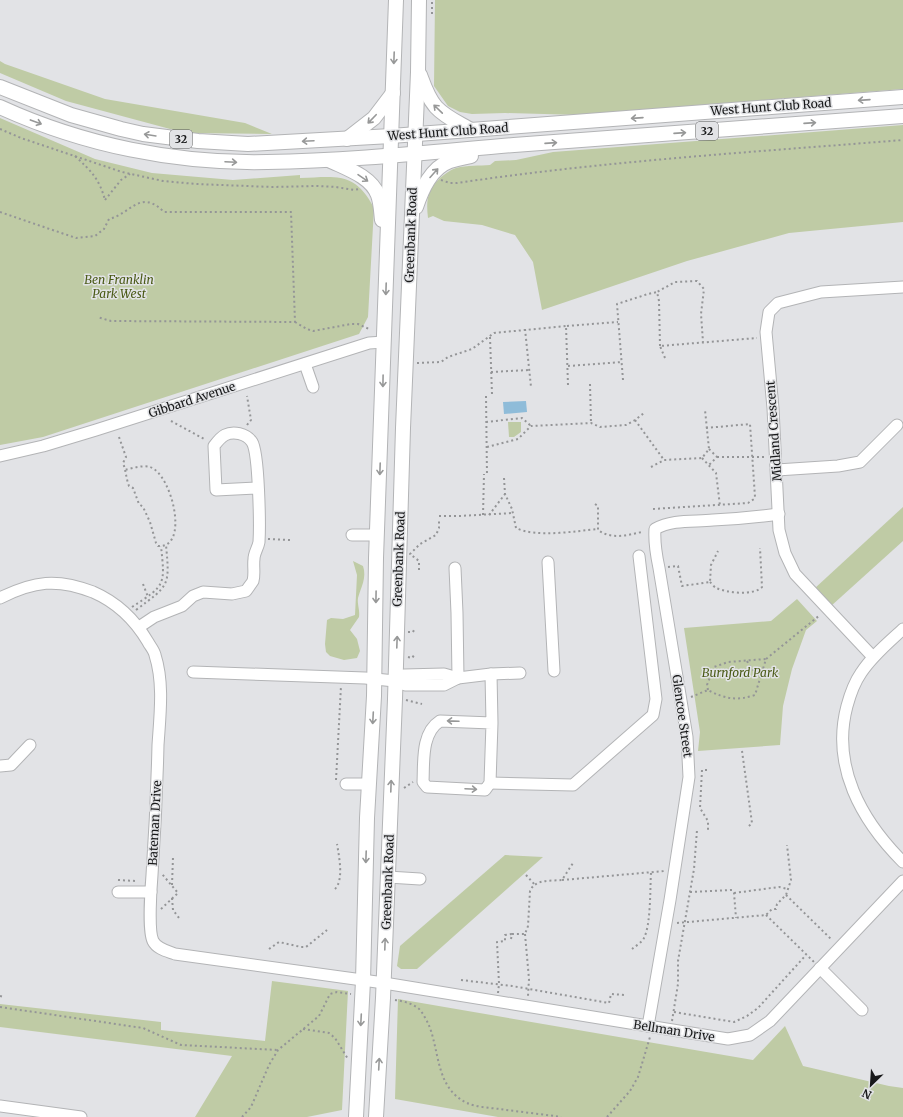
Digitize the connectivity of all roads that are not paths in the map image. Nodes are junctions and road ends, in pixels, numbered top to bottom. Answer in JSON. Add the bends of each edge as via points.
{"nodes":[{"id":1,"x":396,"y":0,"type":"edge"},
{"id":2,"x":419,"y":0,"type":"edge"},
{"id":3,"x":418,"y":72,"type":"junction"},
{"id":4,"x":0,"y":88,"type":"edge"},
{"id":5,"x":393,"y":93,"type":"junction"},
{"id":6,"x":903,"y":97,"type":"edge"},
{"id":7,"x":0,"y":107,"type":"edge"},
{"id":8,"x":903,"y":116,"type":"edge"},
{"id":9,"x":470,"y":130,"type":"junction"},
{"id":10,"x":415,"y":134,"type":"junction"},
{"id":11,"x":391,"y":136,"type":"junction"},
{"id":12,"x":347,"y":139,"type":"junction"},
{"id":13,"x":512,"y":146,"type":"junction"},
{"id":14,"x":415,"y":153,"type":"junction"},
{"id":15,"x":391,"y":155,"type":"junction"},
{"id":16,"x":328,"y":160,"type":"junction"},
{"id":17,"x":412,"y":221,"type":"junction"},
{"id":18,"x":387,"y":250,"type":"junction"},
{"id":19,"x":903,"y":287,"type":"edge"},
{"id":20,"x":384,"y":342,"type":"junction"},
{"id":21,"x":305,"y":364,"type":"junction"},
{"id":22,"x":313,"y":387,"type":"dead end"},
{"id":23,"x":897,"y":425,"type":"dead end"},
{"id":24,"x":403,"y":428,"type":"junction"},
{"id":25,"x":382,"y":430,"type":"junction"},
{"id":26,"x":0,"y":456,"type":"edge"},
{"id":27,"x":777,"y":470,"type":"junction"},
{"id":28,"x":258,"y":488,"type":"junction"},
{"id":29,"x":779,"y":514,"type":"junction"},
{"id":30,"x":352,"y":535,"type":"dead end"},
{"id":31,"x":377,"y":535,"type":"junction"},
{"id":32,"x":639,"y":556,"type":"dead end"},
{"id":33,"x":548,"y":562,"type":"dead end"},
{"id":34,"x":455,"y":568,"type":"dead end"},
{"id":35,"x":0,"y":598,"type":"edge"},
{"id":36,"x":139,"y":627,"type":"junction"},
{"id":37,"x":903,"y":629,"type":"edge"},
{"id":38,"x":873,"y":657,"type":"junction"},
{"id":39,"x":554,"y":671,"type":"dead end"},
{"id":40,"x":193,"y":672,"type":"dead end"},
{"id":41,"x":520,"y":673,"type":"dead end"},
{"id":42,"x":491,"y":674,"type":"junction"},
{"id":43,"x":458,"y":678,"type":"junction"},
{"id":44,"x":374,"y":679,"type":"junction"},
{"id":45,"x":395,"y":681,"type":"junction"},
{"id":46,"x":492,"y":723,"type":"junction"},
{"id":47,"x":30,"y":746,"type":"dead end"},
{"id":48,"x":0,"y":766,"type":"edge"},
{"id":49,"x":341,"y":783,"type":"road end"},
{"id":50,"x":490,"y":783,"type":"junction"},
{"id":51,"x":369,"y":784,"type":"junction"},
{"id":52,"x":903,"y":862,"type":"edge"},
{"id":53,"x":388,"y":877,"type":"junction"},
{"id":54,"x":420,"y":879,"type":"dead end"},
{"id":55,"x":903,"y":880,"type":"edge"},
{"id":56,"x":118,"y":892,"type":"dead end"},
{"id":57,"x":151,"y":892,"type":"junction"},
{"id":58,"x":820,"y":968,"type":"junction"},
{"id":59,"x":363,"y":981,"type":"junction"},
{"id":60,"x":384,"y":983,"type":"junction"},
{"id":61,"x":862,"y":1010,"type":"dead end"},
{"id":62,"x":649,"y":1032,"type":"junction"},
{"id":63,"x":0,"y":1106,"type":"edge"},
{"id":64,"x":67,"y":1116,"type":"edge"},
{"id":65,"x":81,"y":1117,"type":"edge"},
{"id":66,"x":356,"y":1117,"type":"edge"},
{"id":67,"x":376,"y":1117,"type":"edge"}],
"edges":[{"from":1,"to":5,"type":"main road","name":"Greenbank Road","one_way":true},
{"from":2,"to":3,"type":"main road","name":"Greenbank Road"},
{"from":9,"to":3,"type":"main road","one_way":true,"via":[[436,107]]},
{"from":3,"to":10,"type":"main road","name":"Greenbank Road"},
{"from":12,"to":4,"type":"main road","name":"West Hunt Club Road","number":"32","one_way":true,"via":[[248,144],[170,138],[85,119]]},
{"from":5,"to":11,"type":"main road","name":"Greenbank Road"},
{"from":5,"to":12,"type":"main road","one_way":true,"via":[[374,118]]},
{"from":6,"to":9,"type":"main road","name":"West Hunt Club Road","number":"32","one_way":true},
{"from":7,"to":16,"type":"main road","name":"West Hunt Club Road","number":"32","one_way":true,"via":[[69,134],[144,152],[240,162]]},
{"from":13,"to":8,"type":"main road","name":"West Hunt Club Road","number":"32","one_way":true},
{"from":9,"to":10,"type":"main road","name":"West Hunt Club Road","number":"32"},
{"from":10,"to":11,"type":"main road","name":"West Hunt Club Road","number":"32"},
{"from":10,"to":14,"type":"main road","name":"Greenbank Road"},
{"from":11,"to":12,"type":"main road","name":"West Hunt Club Road","number":"32"},
{"from":11,"to":15,"type":"main road","name":"Greenbank Road"},
{"from":13,"to":14,"type":"main road","name":"West Hunt Club Road","number":"32"},
{"from":17,"to":13,"type":"main road","one_way":true,"via":[[420,194],[432,173],[449,161]]},
{"from":14,"to":15,"type":"main road","name":"West Hunt Club Road","number":"32"},
{"from":14,"to":17,"type":"main road","name":"Greenbank Road"},
{"from":15,"to":16,"type":"main road","name":"West Hunt Club Road","number":"32"},
{"from":15,"to":18,"type":"main road","name":"Greenbank Road"},
{"from":16,"to":18,"type":"main road","one_way":true,"via":[[362,177],[374,189],[378,196]]},
{"from":17,"to":24,"type":"main road","name":"Greenbank Road"},
{"from":18,"to":20,"type":"main road","name":"Greenbank Road","one_way":true},
{"from":19,"to":27,"type":"street","name":"Midland Crescent","via":[[821,292],[778,303],[769,312],[766,337]]},
{"from":20,"to":21,"type":"street","name":"Gibbard Avenue","via":[[369,343]]},
{"from":20,"to":25,"type":"main road","name":"Greenbank Road","one_way":true},
{"from":21,"to":22,"type":"street"},
{"from":21,"to":26,"type":"street","name":"Gibbard Avenue","via":[[88,433]]},
{"from":23,"to":27,"type":"street","via":[[860,462]]},
{"from":24,"to":25,"type":"main road"},
{"from":45,"to":24,"type":"main road","name":"Greenbank Road","one_way":true},
{"from":25,"to":31,"type":"main road","name":"Greenbank Road","one_way":true},
{"from":27,"to":29,"type":"street","name":"Midland Crescent"},
{"from":28,"to":28,"type":"street","via":[[255,449],[252,442],[239,433],[224,436],[214,446],[216,490]]},
{"from":28,"to":36,"type":"street","via":[[259,544],[254,558],[253,580],[246,591],[232,594],[203,592],[193,596],[182,606],[154,617]]},
{"from":29,"to":38,"type":"street","name":"Midland Crescent","via":[[779,530],[795,574]]},
{"from":29,"to":62,"type":"street","name":"Glencoe Street","via":[[676,522],[663,524],[655,529],[654,542],[687,736],[689,777]]},
{"from":30,"to":31,"type":"street"},
{"from":31,"to":44,"type":"main road","name":"Greenbank Road","one_way":true},
{"from":32,"to":50,"type":"street","via":[[656,699],[653,715],[573,785]]},
{"from":33,"to":39,"type":"street"},
{"from":34,"to":43,"type":"street"},
{"from":35,"to":36,"type":"street","name":"Bateman Drive","via":[[35,584],[58,583],[76,586],[101,596],[121,609]]},
{"from":36,"to":57,"type":"street","name":"Bateman Drive","via":[[155,654],[161,688]]},
{"from":37,"to":38,"type":"street"},
{"from":38,"to":52,"type":"street","via":[[860,674],[844,717],[844,763],[850,786],[873,826]]},
{"from":40,"to":44,"type":"street"},
{"from":41,"to":42,"type":"street"},
{"from":42,"to":43,"type":"street"},
{"from":42,"to":46,"type":"street"},
{"from":43,"to":45,"type":"street","via":[[444,674],[404,675]]},
{"from":44,"to":45,"type":"street"},
{"from":44,"to":51,"type":"main road","name":"Greenbank Road","one_way":true},
{"from":53,"to":45,"type":"main road","name":"Greenbank Road","one_way":true},
{"from":46,"to":50,"type":"street"},
{"from":46,"to":50,"type":"street","one_way":true,"via":[[436,723],[425,741],[423,782],[427,788],[485,790]]},
{"from":47,"to":48,"type":"street","via":[[11,765]]},
{"from":49,"to":51,"type":"street"},
{"from":51,"to":59,"type":"main road","name":"Greenbank Road","one_way":true},
{"from":53,"to":54,"type":"street"},
{"from":60,"to":53,"type":"main road","name":"Greenbank Road","one_way":true},
{"from":55,"to":58,"type":"street","name":"Bellman Drive"},
{"from":56,"to":57,"type":"street"},
{"from":57,"to":59,"type":"street","name":"Bateman Drive","via":[[151,939],[162,950]]},
{"from":58,"to":61,"type":"street"},
{"from":58,"to":62,"type":"street","name":"Bellman Drive","via":[[770,1021],[750,1035],[728,1039],[671,1030]]},
{"from":59,"to":60,"type":"street","name":"Bateman Drive"},
{"from":59,"to":66,"type":"main road","name":"Greenbank Road","one_way":true},
{"from":60,"to":62,"type":"street","name":"Bellman Drive","via":[[527,1007]]},
{"from":67,"to":60,"type":"main road","name":"Greenbank Road","one_way":true},
{"from":63,"to":64,"type":"street"},
{"from":64,"to":65,"type":"street"}]}
